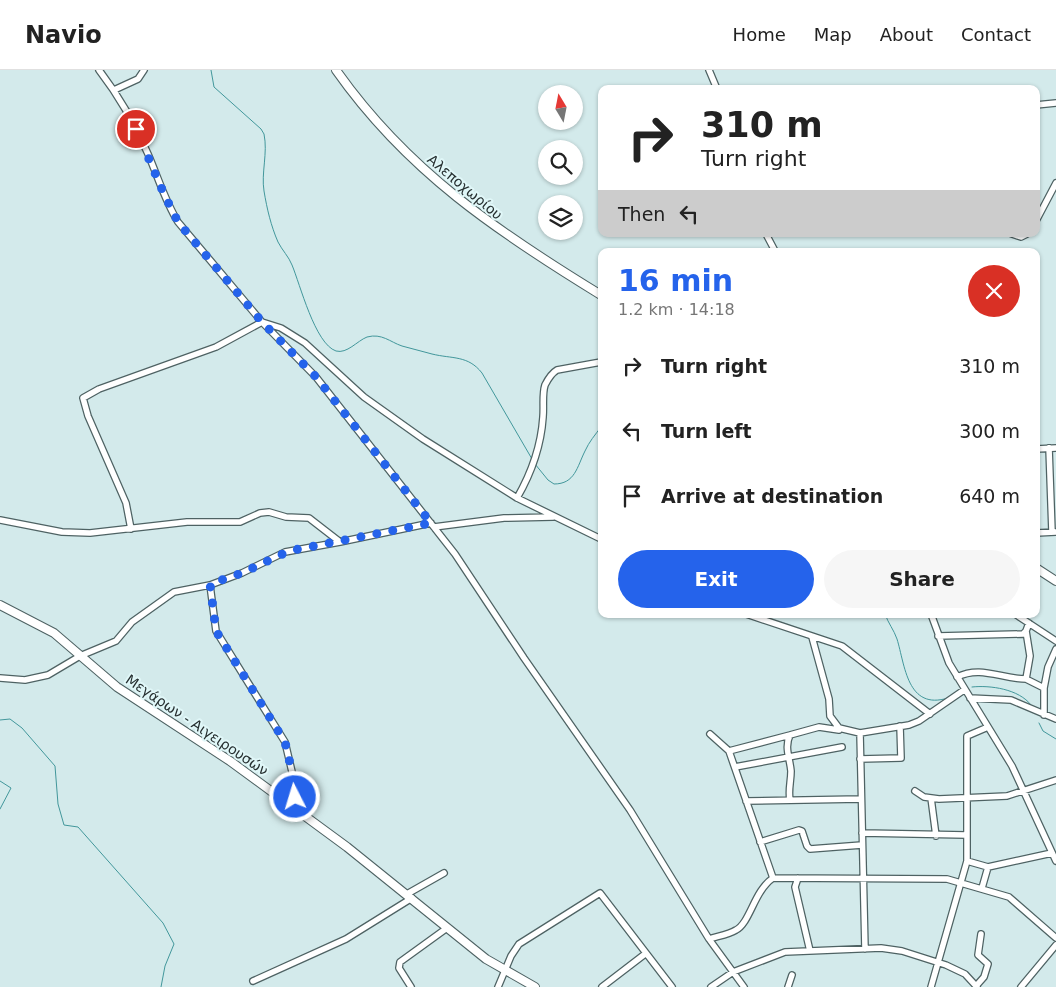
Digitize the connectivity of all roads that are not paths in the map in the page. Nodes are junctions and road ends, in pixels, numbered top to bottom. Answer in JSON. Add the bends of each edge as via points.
{"nodes":[{"id":1,"x":99,"y":70,"type":"edge"},
{"id":2,"x":144,"y":70,"type":"edge"},
{"id":3,"x":336,"y":70,"type":"edge"},
{"id":4,"x":709,"y":70,"type":"edge"},
{"id":5,"x":715,"y":85,"type":"edge"},
{"id":6,"x":114,"y":90,"type":"junction"},
{"id":7,"x":1056,"y":103,"type":"edge"},
{"id":8,"x":1040,"y":104,"type":"edge"},
{"id":9,"x":1056,"y":183,"type":"edge"},
{"id":10,"x":1040,"y":214,"type":"edge"},
{"id":11,"x":598,"y":294,"type":"edge"},
{"id":12,"x":262,"y":322,"type":"junction"},
{"id":13,"x":598,"y":363,"type":"edge"},
{"id":14,"x":1053,"y":448,"type":"edge"},
{"id":15,"x":1040,"y":449,"type":"edge"},
{"id":16,"x":517,"y":498,"type":"junction"},
{"id":17,"x":555,"y":517,"type":"junction"},
{"id":18,"x":0,"y":520,"type":"edge"},
{"id":19,"x":433,"y":525,"type":"junction"},
{"id":20,"x":131,"y":529,"type":"junction"},
{"id":21,"x":1054,"y":532,"type":"edge"},
{"id":22,"x":1040,"y":533,"type":"edge"},
{"id":23,"x":598,"y":538,"type":"edge"},
{"id":24,"x":340,"y":542,"type":"junction"},
{"id":25,"x":1040,"y":571,"type":"edge"},
{"id":26,"x":1056,"y":581,"type":"edge"},
{"id":27,"x":210,"y":584,"type":"junction"},
{"id":28,"x":0,"y":605,"type":"edge"},
{"id":29,"x":757,"y":618,"type":"edge"},
{"id":30,"x":932,"y":618,"type":"edge"},
{"id":31,"x":1021,"y":618,"type":"edge"},
{"id":32,"x":1029,"y":623,"type":"junction"},
{"id":33,"x":1026,"y":631,"type":"junction"},
{"id":34,"x":938,"y":636,"type":"junction"},
{"id":35,"x":812,"y":637,"type":"junction"},
{"id":36,"x":1056,"y":641,"type":"edge"},
{"id":37,"x":1056,"y":649,"type":"edge"},
{"id":38,"x":80,"y":656,"type":"junction"},
{"id":39,"x":957,"y":677,"type":"junction"},
{"id":40,"x":0,"y":678,"type":"edge"},
{"id":41,"x":1026,"y":679,"type":"junction"},
{"id":42,"x":1044,"y":688,"type":"junction"},
{"id":43,"x":964,"y":690,"type":"junction"},
{"id":44,"x":970,"y":698,"type":"junction"},
{"id":45,"x":930,"y":714,"type":"junction"},
{"id":46,"x":1044,"y":716,"type":"junction"},
{"id":47,"x":1056,"y":719,"type":"edge"},
{"id":48,"x":900,"y":726,"type":"junction"},
{"id":49,"x":988,"y":727,"type":"junction"},
{"id":50,"x":844,"y":731,"type":"junction"},
{"id":51,"x":860,"y":733,"type":"junction"},
{"id":52,"x":710,"y":734,"type":"dead end"},
{"id":53,"x":790,"y":735,"type":"junction"},
{"id":54,"x":842,"y":747,"type":"dead end"},
{"id":55,"x":729,"y":751,"type":"junction"},
{"id":56,"x":788,"y":756,"type":"junction"},
{"id":57,"x":860,"y":759,"type":"junction"},
{"id":58,"x":735,"y":767,"type":"junction"},
{"id":59,"x":1056,"y":780,"type":"edge"},
{"id":60,"x":915,"y":791,"type":"dead end"},
{"id":61,"x":1024,"y":792,"type":"junction"},
{"id":62,"x":965,"y":796,"type":"junction"},
{"id":63,"x":930,"y":798,"type":"junction"},
{"id":64,"x":861,"y":799,"type":"junction"},
{"id":65,"x":790,"y":800,"type":"junction"},
{"id":66,"x":746,"y":801,"type":"junction"},
{"id":67,"x":288,"y":804,"type":"junction"},
{"id":68,"x":862,"y":833,"type":"junction"},
{"id":69,"x":966,"y":835,"type":"junction"},
{"id":70,"x":936,"y":836,"type":"junction"},
{"id":71,"x":760,"y":842,"type":"junction"},
{"id":72,"x":862,"y":845,"type":"junction"},
{"id":73,"x":1055,"y":856,"type":"edge"},
{"id":74,"x":967,"y":861,"type":"junction"},
{"id":75,"x":988,"y":867,"type":"junction"},
{"id":76,"x":444,"y":873,"type":"dead end"},
{"id":77,"x":773,"y":878,"type":"junction"},
{"id":78,"x":798,"y":878,"type":"junction"},
{"id":79,"x":862,"y":878,"type":"junction"},
{"id":80,"x":959,"y":884,"type":"junction"},
{"id":81,"x":982,"y":888,"type":"junction"},
{"id":82,"x":409,"y":896,"type":"junction"},
{"id":83,"x":447,"y":928,"type":"junction"},
{"id":84,"x":981,"y":934,"type":"dead end"},
{"id":85,"x":1056,"y":938,"type":"edge"},
{"id":86,"x":709,"y":939,"type":"junction"},
{"id":87,"x":1056,"y":945,"type":"edge"},
{"id":88,"x":865,"y":949,"type":"junction"},
{"id":89,"x":810,"y":951,"type":"junction"},
{"id":90,"x":645,"y":954,"type":"junction"},
{"id":91,"x":938,"y":962,"type":"junction"},
{"id":92,"x":506,"y":970,"type":"junction"},
{"id":93,"x":733,"y":972,"type":"junction"},
{"id":94,"x":792,"y":975,"type":"dead end"},
{"id":95,"x":253,"y":981,"type":"dead end"},
{"id":96,"x":411,"y":987,"type":"edge"},
{"id":97,"x":498,"y":987,"type":"edge"},
{"id":98,"x":535,"y":987,"type":"edge"},
{"id":99,"x":602,"y":987,"type":"edge"},
{"id":100,"x":672,"y":987,"type":"edge"},
{"id":101,"x":711,"y":987,"type":"edge"},
{"id":102,"x":744,"y":987,"type":"edge"},
{"id":103,"x":788,"y":987,"type":"edge"},
{"id":104,"x":931,"y":987,"type":"edge"},
{"id":105,"x":976,"y":987,"type":"edge"},
{"id":106,"x":1021,"y":987,"type":"edge"}],
"edges":[{"from":1,"to":6,"type":"street"},
{"from":2,"to":6,"type":"street","via":[[138,79]]},
{"from":3,"to":11,"type":"main road","name":"Αλεποχωρίου","via":[[383,129],[444,188],[497,230]]},
{"from":4,"to":5,"type":"street"},
{"from":6,"to":12,"type":"street","via":[[141,137],[173,213]]},
{"from":7,"to":8,"type":"street"},
{"from":9,"to":10,"type":"street"},
{"from":12,"to":16,"type":"street","via":[[282,328],[305,343],[379,409]]},
{"from":12,"to":19,"type":"street","via":[[316,377]]},
{"from":12,"to":20,"type":"street","via":[[228,342],[99,389],[83,398],[126,503]]},
{"from":13,"to":16,"type":"street","via":[[558,370],[544,387],[543,421],[536,457]]},
{"from":14,"to":15,"type":"street"},
{"from":14,"to":21,"type":"street"},
{"from":16,"to":17,"type":"street"},
{"from":17,"to":19,"type":"street"},
{"from":17,"to":23,"type":"street"},
{"from":18,"to":20,"type":"street","via":[[62,532]]},
{"from":19,"to":24,"type":"street"},
{"from":19,"to":86,"type":"street","via":[[630,810]]},
{"from":20,"to":24,"type":"street","via":[[187,522],[240,522],[269,512],[309,518]]},
{"from":21,"to":22,"type":"street"},
{"from":24,"to":27,"type":"street","via":[[285,552]]},
{"from":25,"to":26,"type":"main road"},
{"from":27,"to":38,"type":"street","via":[[174,592],[132,622],[116,641]]},
{"from":27,"to":67,"type":"street","via":[[216,631],[287,747],[299,790]]},
{"from":28,"to":38,"type":"main road","name":"Μεγάρων - Αιγειρουσών","via":[[46,628]]},
{"from":29,"to":35,"type":"street"},
{"from":30,"to":34,"type":"street"},
{"from":31,"to":32,"type":"street"},
{"from":32,"to":33,"type":"street"},
{"from":32,"to":36,"type":"street"},
{"from":33,"to":34,"type":"street","via":[[1017,635]]},
{"from":33,"to":41,"type":"street","via":[[1030,656]]},
{"from":34,"to":39,"type":"street"},
{"from":35,"to":45,"type":"street","via":[[842,646]]},
{"from":35,"to":50,"type":"street","via":[[829,698],[830,716]]},
{"from":37,"to":42,"type":"street"},
{"from":38,"to":40,"type":"street","via":[[41,677],[25,680]]},
{"from":38,"to":67,"type":"main road","name":"Μεγάρων - Αιγειρουσών","via":[[131,697]]},
{"from":39,"to":41,"type":"street","via":[[970,672],[984,672]]},
{"from":39,"to":43,"type":"street"},
{"from":41,"to":42,"type":"street"},
{"from":42,"to":46,"type":"street"},
{"from":43,"to":44,"type":"street"},
{"from":43,"to":45,"type":"street"},
{"from":44,"to":46,"type":"street","via":[[1011,700]]},
{"from":44,"to":49,"type":"street"},
{"from":45,"to":48,"type":"street"},
{"from":46,"to":47,"type":"street"},
{"from":48,"to":51,"type":"street"},
{"from":48,"to":57,"type":"street","via":[[901,758]]},
{"from":49,"to":61,"type":"street"},
{"from":49,"to":62,"type":"street","via":[[967,736]]},
{"from":50,"to":51,"type":"street"},
{"from":50,"to":53,"type":"street","via":[[818,727]]},
{"from":51,"to":57,"type":"street"},
{"from":52,"to":55,"type":"street"},
{"from":53,"to":55,"type":"street"},
{"from":53,"to":56,"type":"street"},
{"from":54,"to":56,"type":"street"},
{"from":55,"to":58,"type":"street"},
{"from":56,"to":58,"type":"street"},
{"from":56,"to":65,"type":"street"},
{"from":57,"to":64,"type":"street"},
{"from":58,"to":66,"type":"street"},
{"from":59,"to":61,"type":"street"},
{"from":60,"to":63,"type":"street"},
{"from":61,"to":62,"type":"street","via":[[1007,796]]},
{"from":61,"to":73,"type":"street"},
{"from":62,"to":63,"type":"street"},
{"from":62,"to":69,"type":"street"},
{"from":63,"to":70,"type":"street"},
{"from":64,"to":65,"type":"street"},
{"from":64,"to":68,"type":"street"},
{"from":65,"to":66,"type":"street"},
{"from":66,"to":71,"type":"street"},
{"from":67,"to":82,"type":"main road","name":"Μεγάρων - Αιγειρουσών"},
{"from":68,"to":70,"type":"street","via":[[923,832]]},
{"from":68,"to":72,"type":"street"},
{"from":69,"to":70,"type":"street"},
{"from":69,"to":74,"type":"street"},
{"from":71,"to":72,"type":"street","via":[[799,830],[810,849]]},
{"from":71,"to":77,"type":"street"},
{"from":72,"to":79,"type":"street"},
{"from":73,"to":75,"type":"street"},
{"from":74,"to":75,"type":"street"},
{"from":74,"to":80,"type":"street"},
{"from":75,"to":81,"type":"street"},
{"from":76,"to":82,"type":"street"},
{"from":77,"to":78,"type":"street"},
{"from":77,"to":86,"type":"street","via":[[757,895],[742,925]]},
{"from":78,"to":79,"type":"street"},
{"from":78,"to":89,"type":"street","via":[[795,887]]},
{"from":79,"to":80,"type":"street","via":[[942,878]]},
{"from":79,"to":88,"type":"street"},
{"from":80,"to":81,"type":"street"},
{"from":80,"to":91,"type":"street"},
{"from":81,"to":85,"type":"street","via":[[1009,897]]},
{"from":82,"to":83,"type":"main road","name":"Μεγάρων - Αιγειρουσών"},
{"from":82,"to":95,"type":"street","via":[[346,939]]},
{"from":83,"to":92,"type":"main road","name":"Μεγάρων - Αιγειρουσών","via":[[486,959]]},
{"from":83,"to":96,"type":"street","via":[[400,962],[399,968]]},
{"from":84,"to":105,"type":"street","via":[[978,955],[988,964]]},
{"from":86,"to":93,"type":"street"},
{"from":87,"to":106,"type":"street"},
{"from":88,"to":89,"type":"street"},
{"from":88,"to":91,"type":"street","via":[[890,949]]},
{"from":89,"to":93,"type":"street","via":[[785,952]]},
{"from":90,"to":92,"type":"street","via":[[603,895],[598,893],[519,944]]},
{"from":90,"to":99,"type":"street"},
{"from":90,"to":100,"type":"street"},
{"from":91,"to":104,"type":"street"},
{"from":91,"to":105,"type":"street","via":[[965,974]]},
{"from":92,"to":97,"type":"street"},
{"from":92,"to":98,"type":"main road","name":"Μεγάρων - Αιγειρουσών"},
{"from":93,"to":101,"type":"street"},
{"from":93,"to":102,"type":"street"},
{"from":94,"to":103,"type":"street"}]}
